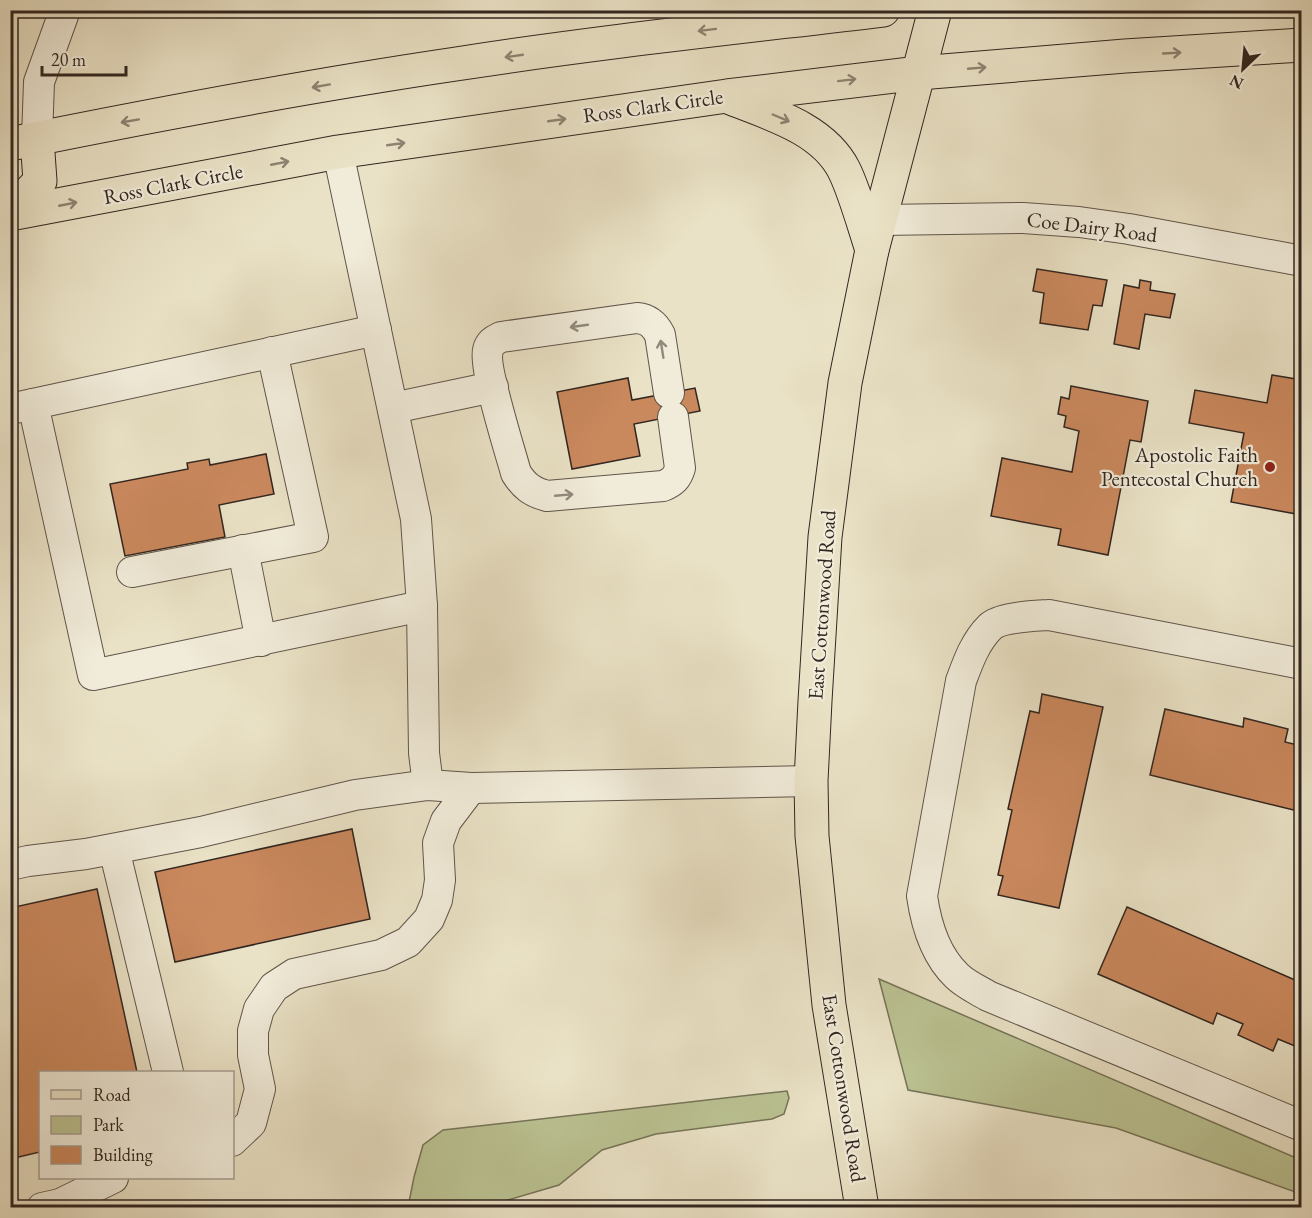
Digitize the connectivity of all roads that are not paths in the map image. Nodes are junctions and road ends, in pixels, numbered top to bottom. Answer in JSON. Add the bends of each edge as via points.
{"nodes":[{"id":1,"x":65,"y":10,"type":"edge"},
{"id":2,"x":883,"y":10,"type":"edge"},
{"id":3,"x":935,"y":10,"type":"edge"},
{"id":4,"x":813,"y":15,"type":"edge"},
{"id":5,"x":1302,"y":45,"type":"edge"},
{"id":6,"x":919,"y":73,"type":"junction"},
{"id":7,"x":727,"y":96,"type":"junction"},
{"id":8,"x":24,"y":141,"type":"edge"},
{"id":9,"x":338,"y":152,"type":"junction"},
{"id":10,"x":10,"y":214,"type":"edge"},
{"id":11,"x":876,"y":235,"type":"junction"},
{"id":12,"x":1302,"y":261,"type":"edge"},
{"id":13,"x":376,"y":330,"type":"junction"},
{"id":14,"x":272,"y":352,"type":"junction"},
{"id":15,"x":493,"y":387,"type":"junction"},
{"id":16,"x":22,"y":407,"type":"edge"},
{"id":17,"x":393,"y":408,"type":"junction"},
{"id":18,"x":243,"y":550,"type":"junction"},
{"id":19,"x":132,"y":572,"type":"dead end"},
{"id":20,"x":422,"y":606,"type":"junction"},
{"id":21,"x":261,"y":641,"type":"junction"},
{"id":22,"x":1302,"y":664,"type":"edge"},
{"id":23,"x":812,"y":781,"type":"junction"},
{"id":24,"x":428,"y":785,"type":"junction"},
{"id":25,"x":471,"y":788,"type":"junction"},
{"id":26,"x":114,"y":849,"type":"junction"},
{"id":27,"x":10,"y":865,"type":"edge"},
{"id":28,"x":168,"y":1071,"type":"edge"},
{"id":29,"x":1302,"y":1126,"type":"edge"},
{"id":30,"x":234,"y":1139,"type":"edge"},
{"id":31,"x":111,"y":1179,"type":"edge"},
{"id":32,"x":42,"y":1208,"type":"edge"},
{"id":33,"x":862,"y":1208,"type":"edge"}],
"edges":[{"from":1,"to":8,"type":"street","via":[[39,82]]},
{"from":2,"to":4,"type":"main road"},
{"from":3,"to":6,"type":"main road","name":"East Cottonwood Road"},
{"from":4,"to":8,"type":"main road","one_way":true,"via":[[457,64]]},
{"from":6,"to":5,"type":"main road","name":"Ross Clark Circle","one_way":true},
{"from":7,"to":6,"type":"main road","name":"Ross Clark Circle","one_way":true},
{"from":6,"to":11,"type":"main road","name":"East Cottonwood Road"},
{"from":9,"to":7,"type":"main road","name":"Ross Clark Circle","one_way":true},
{"from":7,"to":11,"type":"main road","one_way":true,"via":[[792,123],[825,145],[844,170]]},
{"from":8,"to":10,"type":"main road","via":[[40,181]]},
{"from":10,"to":9,"type":"main road","name":"Ross Clark Circle","one_way":true},
{"from":9,"to":13,"type":"street"},
{"from":11,"to":12,"type":"street","name":"Coe Dairy Road","via":[[1023,218],[1129,229]]},
{"from":11,"to":23,"type":"main road","name":"East Cottonwood Road","via":[[845,383],[825,537]]},
{"from":13,"to":14,"type":"street"},
{"from":13,"to":17,"type":"street"},
{"from":14,"to":16,"type":"street"},
{"from":14,"to":18,"type":"street","via":[[313,537]]},
{"from":15,"to":15,"type":"street","one_way":true,"via":[[516,472],[530,490],[547,496],[663,486],[678,476],[660,335],[648,320],[637,318],[501,337],[492,341],[488,349]]},
{"from":15,"to":17,"type":"street"},
{"from":16,"to":21,"type":"street","via":[[93,675]]},
{"from":17,"to":20,"type":"street","via":[[416,519]]},
{"from":18,"to":19,"type":"street"},
{"from":18,"to":21,"type":"street"},
{"from":20,"to":21,"type":"street"},
{"from":20,"to":24,"type":"street"},
{"from":22,"to":29,"type":"street","via":[[1049,615],[1019,617],[991,626],[972,651],[961,681],[922,896],[926,920],[938,949],[956,975],[988,996]]},
{"from":23,"to":25,"type":"street"},
{"from":23,"to":33,"type":"main road","name":"East Cottonwood Road","via":[[812,836],[830,1005]]},
{"from":24,"to":25,"type":"street"},
{"from":24,"to":26,"type":"street","via":[[355,795]]},
{"from":25,"to":30,"type":"street","via":[[446,821],[438,843],[440,880],[429,920],[408,942],[381,955],[294,974],[274,987],[259,1009],[253,1031],[253,1055],[260,1089],[251,1123]]},
{"from":26,"to":27,"type":"street"},
{"from":26,"to":28,"type":"street"},
{"from":31,"to":32,"type":"street","via":[[60,1204]]}]}
